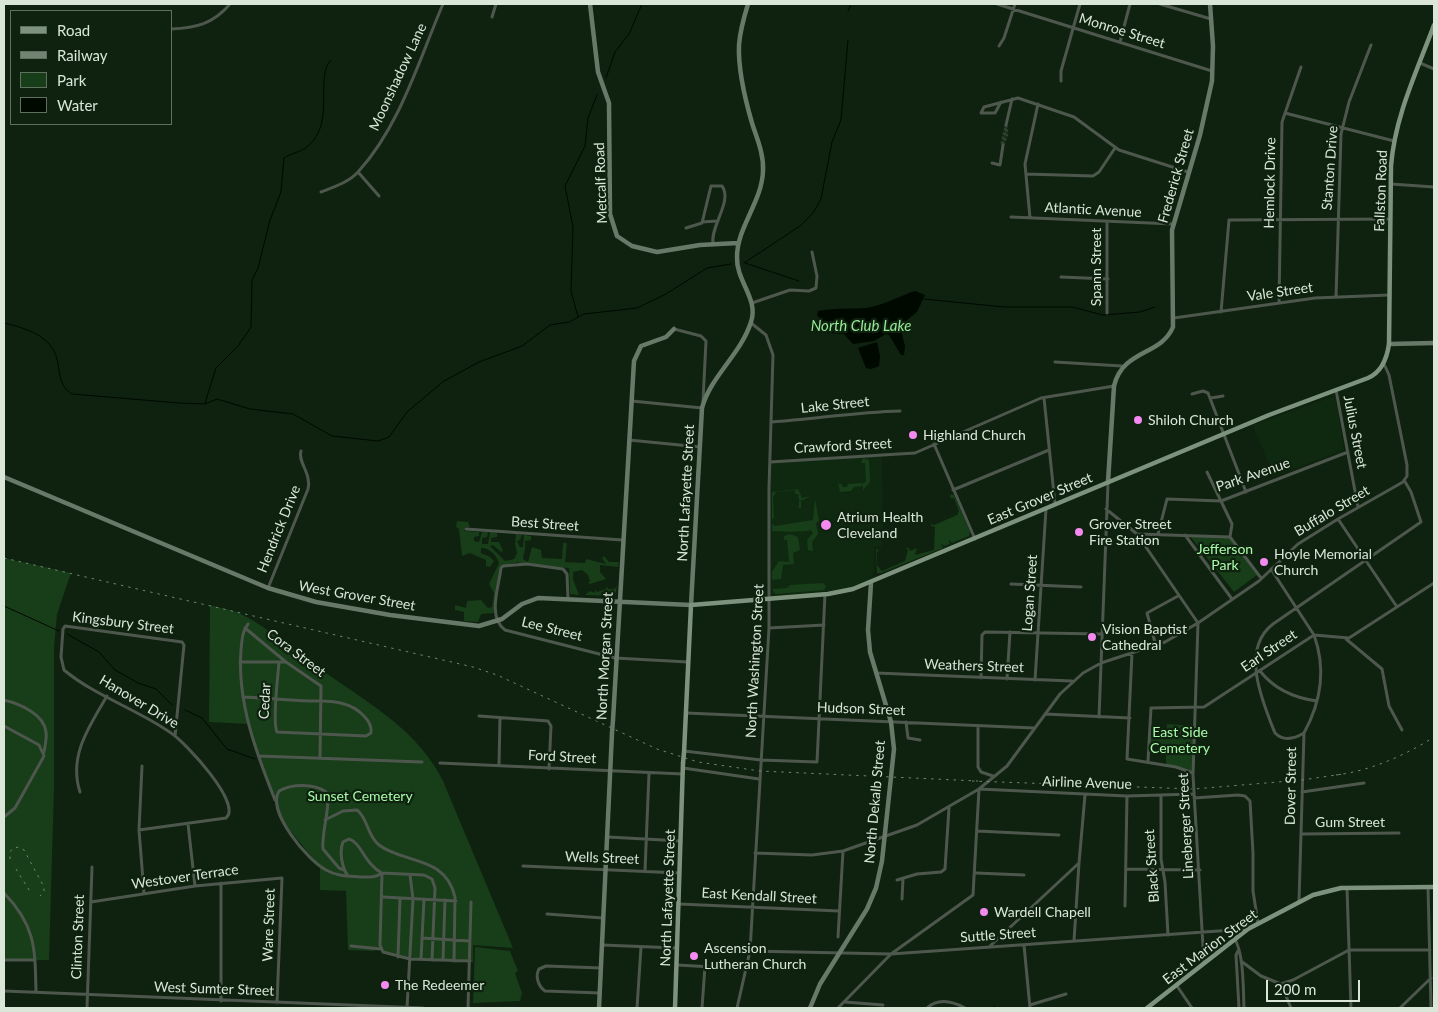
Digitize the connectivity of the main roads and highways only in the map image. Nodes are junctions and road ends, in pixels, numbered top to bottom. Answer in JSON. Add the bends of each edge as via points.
{"nodes":[{"id":1,"x":1434,"y":25,"type":"edge"},
{"id":2,"x":1384,"y":364,"type":"joint"},
{"id":3,"x":691,"y":605,"type":"joint"},
{"id":4,"x":1434,"y":886,"type":"edge"},
{"id":5,"x":675,"y":1008,"type":"edge"},
{"id":6,"x":1147,"y":1008,"type":"edge"}],
"edges":[{"from":1,"to":2,"type":"main road","name":"Fallston Road","via":[[1400,114],[1394,141],[1389,344]]},
{"from":2,"to":3,"type":"main road","name":"East Grover Street","via":[[1372,377],[1224,433],[871,583],[826,594]]},
{"from":3,"to":5,"type":"main road","name":"North Lafayette Street","bridge":true},
{"from":4,"to":6,"type":"main road","name":"East Marion Street","via":[[1325,890],[1299,901],[1248,929]]}]}
